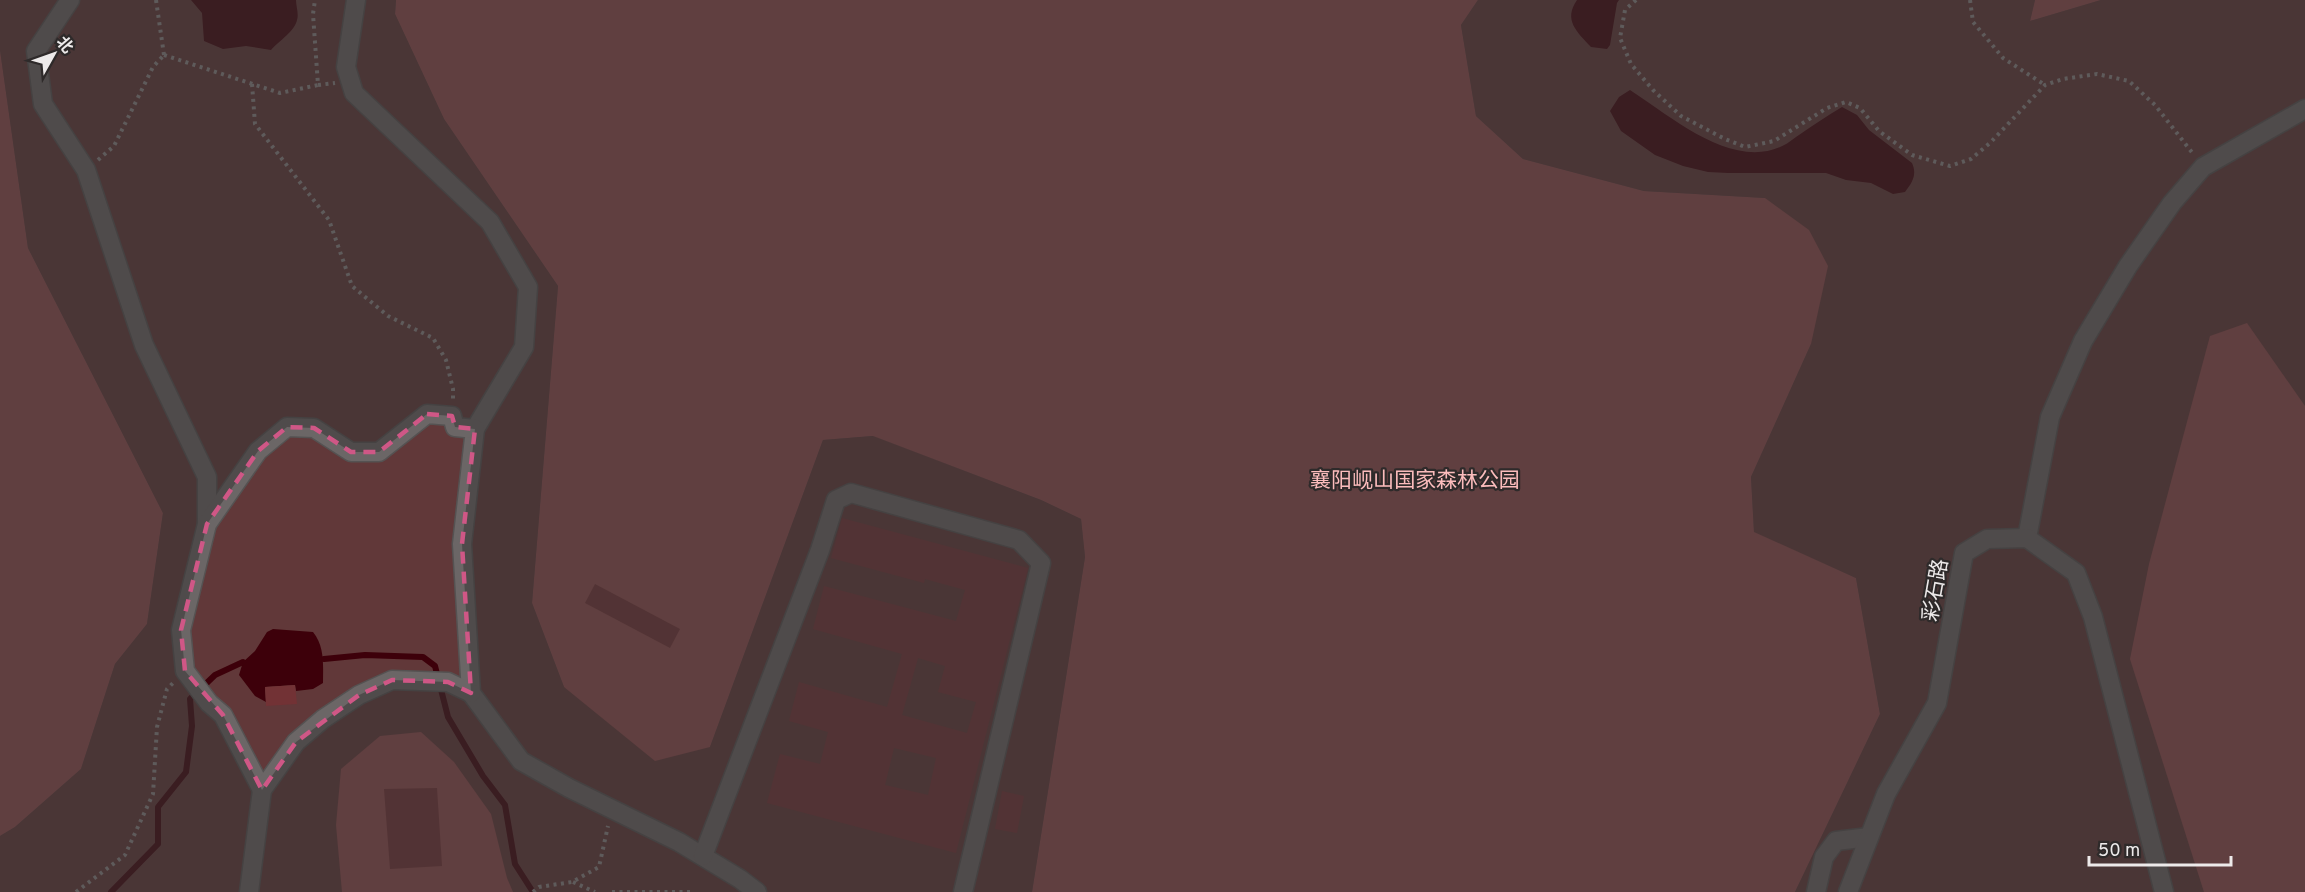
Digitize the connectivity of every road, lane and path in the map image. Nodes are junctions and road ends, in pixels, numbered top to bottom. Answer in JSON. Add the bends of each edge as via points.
{"nodes":[{"id":1,"x":70,"y":0,"type":"edge"},
{"id":2,"x":156,"y":0,"type":"edge"},
{"id":3,"x":315,"y":0,"type":"edge"},
{"id":4,"x":356,"y":0,"type":"edge"},
{"id":5,"x":1636,"y":0,"type":"edge"},
{"id":6,"x":1970,"y":0,"type":"edge"},
{"id":7,"x":164,"y":55,"type":"junction"},
{"id":8,"x":252,"y":84,"type":"junction"},
{"id":9,"x":2045,"y":85,"type":"junction"},
{"id":10,"x":2305,"y":109,"type":"edge"},
{"id":11,"x":2203,"y":167,"type":"junction"},
{"id":12,"x":86,"y":170,"type":"junction"},
{"id":13,"x":452,"y":416,"type":"junction"},
{"id":14,"x":475,"y":429,"type":"junction"},
{"id":15,"x":207,"y":524,"type":"junction"},
{"id":16,"x":2027,"y":538,"type":"junction"},
{"id":17,"x":188,"y":676,"type":"junction"},
{"id":18,"x":471,"y":693,"type":"junction"},
{"id":19,"x":262,"y":790,"type":"junction"},
{"id":20,"x":609,"y":808,"type":"junction"},
{"id":21,"x":1869,"y":837,"type":"junction"},
{"id":22,"x":703,"y":856,"type":"junction"},
{"id":23,"x":572,"y":882,"type":"junction"},
{"id":24,"x":76,"y":892,"type":"edge"},
{"id":25,"x":249,"y":892,"type":"edge"},
{"id":26,"x":533,"y":892,"type":"edge"},
{"id":27,"x":595,"y":892,"type":"edge"},
{"id":28,"x":612,"y":892,"type":"edge"},
{"id":29,"x":691,"y":892,"type":"edge"},
{"id":30,"x":757,"y":892,"type":"edge"},
{"id":31,"x":963,"y":892,"type":"edge"},
{"id":32,"x":1816,"y":892,"type":"edge"},
{"id":33,"x":1848,"y":892,"type":"edge"},
{"id":34,"x":2164,"y":892,"type":"edge"}],
"edges":[{"from":1,"to":12,"type":"street","via":[[36,51],[43,104]]},
{"from":2,"to":7,"type":"path"},
{"from":3,"to":8,"type":"path","via":[[318,85],[280,93]]},
{"from":4,"to":14,"type":"street","via":[[346,67],[354,93],[490,222],[528,287],[524,347]]},
{"from":5,"to":9,"type":"path","via":[[1625,10],[1620,39],[1631,64],[1681,116],[1745,147],[1774,141],[1827,108],[1846,102],[1860,108],[1879,131],[1912,154],[1950,166],[1971,159],[1990,143]]},
{"from":6,"to":9,"type":"path","via":[[1973,22],[2003,58]]},
{"from":7,"to":8,"type":"path"},
{"from":7,"to":12,"type":"path","via":[[153,67],[114,146]]},
{"from":8,"to":13,"type":"path","via":[[255,124],[329,220],[352,286],[388,316],[433,338],[446,360],[453,389]]},
{"from":9,"to":11,"type":"path","via":[[2097,74],[2129,81],[2155,105]]},
{"from":10,"to":11,"type":"street"},
{"from":11,"to":16,"type":"street","via":[[2159,221],[2083,340],[2050,417]]},
{"from":12,"to":15,"type":"street","via":[[144,345],[207,477]]},
{"from":13,"to":14,"type":"street","via":[[454,427]]},
{"from":13,"to":15,"type":"street","via":[[427,414],[379,452],[351,452],[314,428],[287,427],[258,451]]},
{"from":14,"to":18,"type":"street","via":[[462,544]]},
{"from":15,"to":17,"type":"street","via":[[181,630]]},
{"from":16,"to":21,"type":"street","name":"彩石路","via":[[1988,539],[1964,553],[1937,703],[1886,794]]},
{"from":16,"to":34,"type":"street","via":[[2076,573],[2093,617]]},
{"from":17,"to":19,"type":"street","via":[[223,715]]},
{"from":17,"to":24,"type":"path","via":[[167,689],[157,727],[153,794],[125,855]]},
{"from":18,"to":19,"type":"street","via":[[448,682],[392,680],[359,695],[296,742]]},
{"from":18,"to":20,"type":"street","via":[[522,760]]},
{"from":19,"to":25,"type":"street"},
{"from":20,"to":22,"type":"street"},
{"from":20,"to":23,"type":"path","via":[[599,867]]},
{"from":21,"to":32,"type":"street","via":[[1836,841],[1824,857]]},
{"from":21,"to":33,"type":"street","name":"彩石路"},
{"from":22,"to":30,"type":"street"},
{"from":22,"to":31,"type":"street","via":[[836,500],[851,493],[1019,540],[1041,563]]},
{"from":23,"to":26,"type":"path","via":[[539,887]]},
{"from":23,"to":27,"type":"path"},
{"from":28,"to":29,"type":"path"}]}
